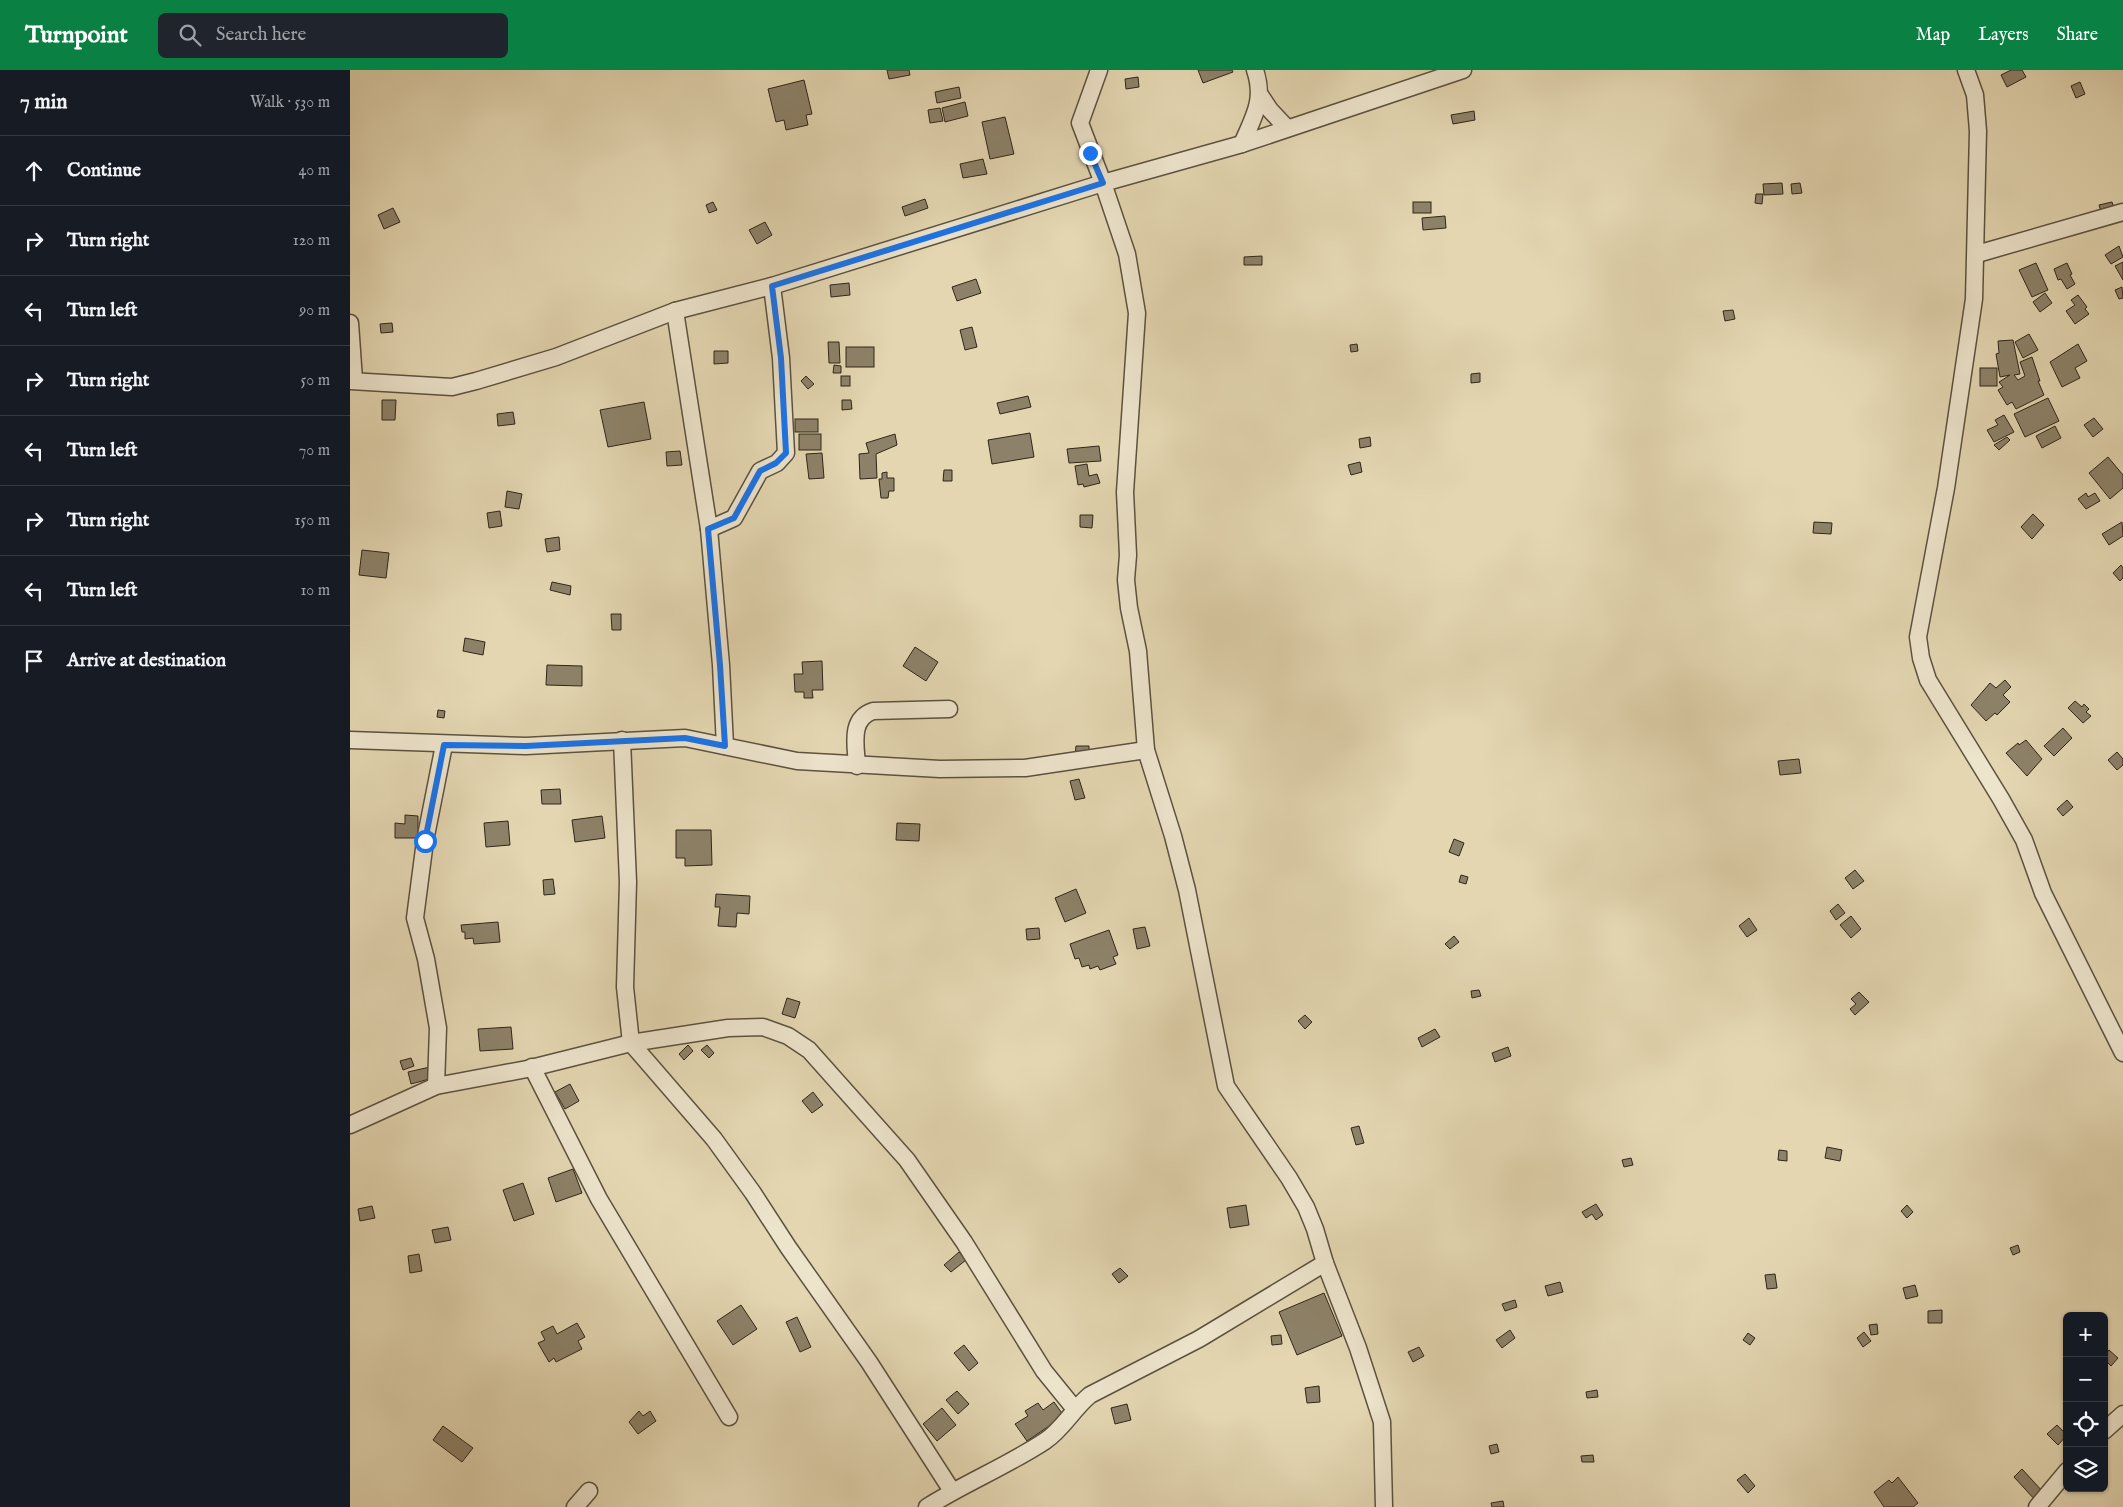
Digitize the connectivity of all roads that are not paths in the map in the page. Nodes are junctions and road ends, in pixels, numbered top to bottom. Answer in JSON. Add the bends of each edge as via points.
{"nodes":[{"id":1,"x":1099,"y":70,"type":"edge"},
{"id":2,"x":1255,"y":70,"type":"edge"},
{"id":3,"x":1463,"y":70,"type":"edge"},
{"id":4,"x":1966,"y":70,"type":"edge"},
{"id":5,"x":1260,"y":95,"type":"junction"},
{"id":6,"x":1287,"y":128,"type":"junction"},
{"id":7,"x":1242,"y":144,"type":"junction"},
{"id":8,"x":1103,"y":183,"type":"junction"},
{"id":9,"x":2123,"y":212,"type":"edge"},
{"id":10,"x":1976,"y":254,"type":"junction"},
{"id":11,"x":772,"y":286,"type":"junction"},
{"id":12,"x":675,"y":311,"type":"junction"},
{"id":13,"x":350,"y":323,"type":"edge"},
{"id":14,"x":352,"y":380,"type":"edge"},
{"id":15,"x":708,"y":529,"type":"junction"},
{"id":16,"x":949,"y":709,"type":"dead end"},
{"id":17,"x":350,"y":740,"type":"edge"},
{"id":18,"x":622,"y":740,"type":"junction"},
{"id":19,"x":444,"y":745,"type":"junction"},
{"id":20,"x":725,"y":746,"type":"junction"},
{"id":21,"x":1146,"y":750,"type":"junction"},
{"id":22,"x":857,"y":766,"type":"junction"},
{"id":23,"x":631,"y":1043,"type":"junction"},
{"id":24,"x":2123,"y":1053,"type":"edge"},
{"id":25,"x":532,"y":1066,"type":"junction"},
{"id":26,"x":436,"y":1086,"type":"junction"},
{"id":27,"x":350,"y":1125,"type":"edge"},
{"id":28,"x":1325,"y":1263,"type":"junction"},
{"id":29,"x":1074,"y":1408,"type":"junction"},
{"id":30,"x":2123,"y":1414,"type":"edge"},
{"id":31,"x":729,"y":1417,"type":"dead end"},
{"id":32,"x":2108,"y":1427,"type":"edge"},
{"id":33,"x":2063,"y":1476,"type":"edge"},
{"id":34,"x":589,"y":1491,"type":"dead end"},
{"id":35,"x":952,"y":1491,"type":"junction"},
{"id":36,"x":575,"y":1507,"type":"edge"},
{"id":37,"x":927,"y":1507,"type":"edge"},
{"id":38,"x":1384,"y":1507,"type":"edge"},
{"id":39,"x":2037,"y":1507,"type":"edge"}],
"edges":[{"from":1,"to":8,"type":"street","via":[[1080,122]]},
{"from":2,"to":5,"type":"street"},
{"from":3,"to":6,"type":"street"},
{"from":4,"to":10,"type":"street","via":[[1975,95],[1978,130]]},
{"from":5,"to":6,"type":"street"},
{"from":5,"to":7,"type":"street"},
{"from":6,"to":7,"type":"street"},
{"from":7,"to":8,"type":"street"},
{"from":8,"to":11,"type":"street"},
{"from":8,"to":21,"type":"street","via":[[1127,254],[1137,313],[1125,492],[1126,580],[1138,651]]},
{"from":9,"to":10,"type":"street"},
{"from":10,"to":24,"type":"street","via":[[1974,299],[1946,488],[1918,637],[1921,658],[1928,680],[2024,840],[2043,893]]},
{"from":11,"to":12,"type":"street"},
{"from":11,"to":15,"type":"street","via":[[781,358],[786,453],[776,463],[760,471],[734,518]]},
{"from":12,"to":14,"type":"street","via":[[556,357],[452,387]]},
{"from":12,"to":15,"type":"street"},
{"from":13,"to":14,"type":"street"},
{"from":15,"to":20,"type":"street"},
{"from":16,"to":22,"type":"street","via":[[872,711],[864,714],[856,728]]},
{"from":17,"to":19,"type":"street"},
{"from":18,"to":19,"type":"street","via":[[526,746]]},
{"from":18,"to":20,"type":"street","via":[[685,738]]},
{"from":18,"to":23,"type":"street","via":[[628,882],[625,987]]},
{"from":19,"to":26,"type":"street","via":[[423,850],[415,918],[438,1028]]},
{"from":20,"to":22,"type":"street","via":[[798,761]]},
{"from":21,"to":22,"type":"street","via":[[1025,768]]},
{"from":21,"to":28,"type":"street","via":[[1187,890],[1226,1086],[1306,1207]]},
{"from":23,"to":25,"type":"street"},
{"from":23,"to":29,"type":"street","via":[[688,1033],[763,1027],[788,1036],[809,1050],[907,1160],[964,1242],[1044,1371]]},
{"from":23,"to":35,"type":"street","via":[[714,1139],[748,1186],[869,1362]]},
{"from":25,"to":26,"type":"street"},
{"from":25,"to":31,"type":"street","via":[[600,1199]]},
{"from":26,"to":27,"type":"street"},
{"from":28,"to":29,"type":"street","via":[[1199,1339],[1090,1395]]},
{"from":28,"to":38,"type":"street","via":[[1382,1422]]},
{"from":29,"to":35,"type":"street","via":[[1059,1430],[1044,1442]]},
{"from":30,"to":32,"type":"street"},
{"from":33,"to":39,"type":"street"},
{"from":34,"to":36,"type":"street"},
{"from":35,"to":37,"type":"street"}]}
